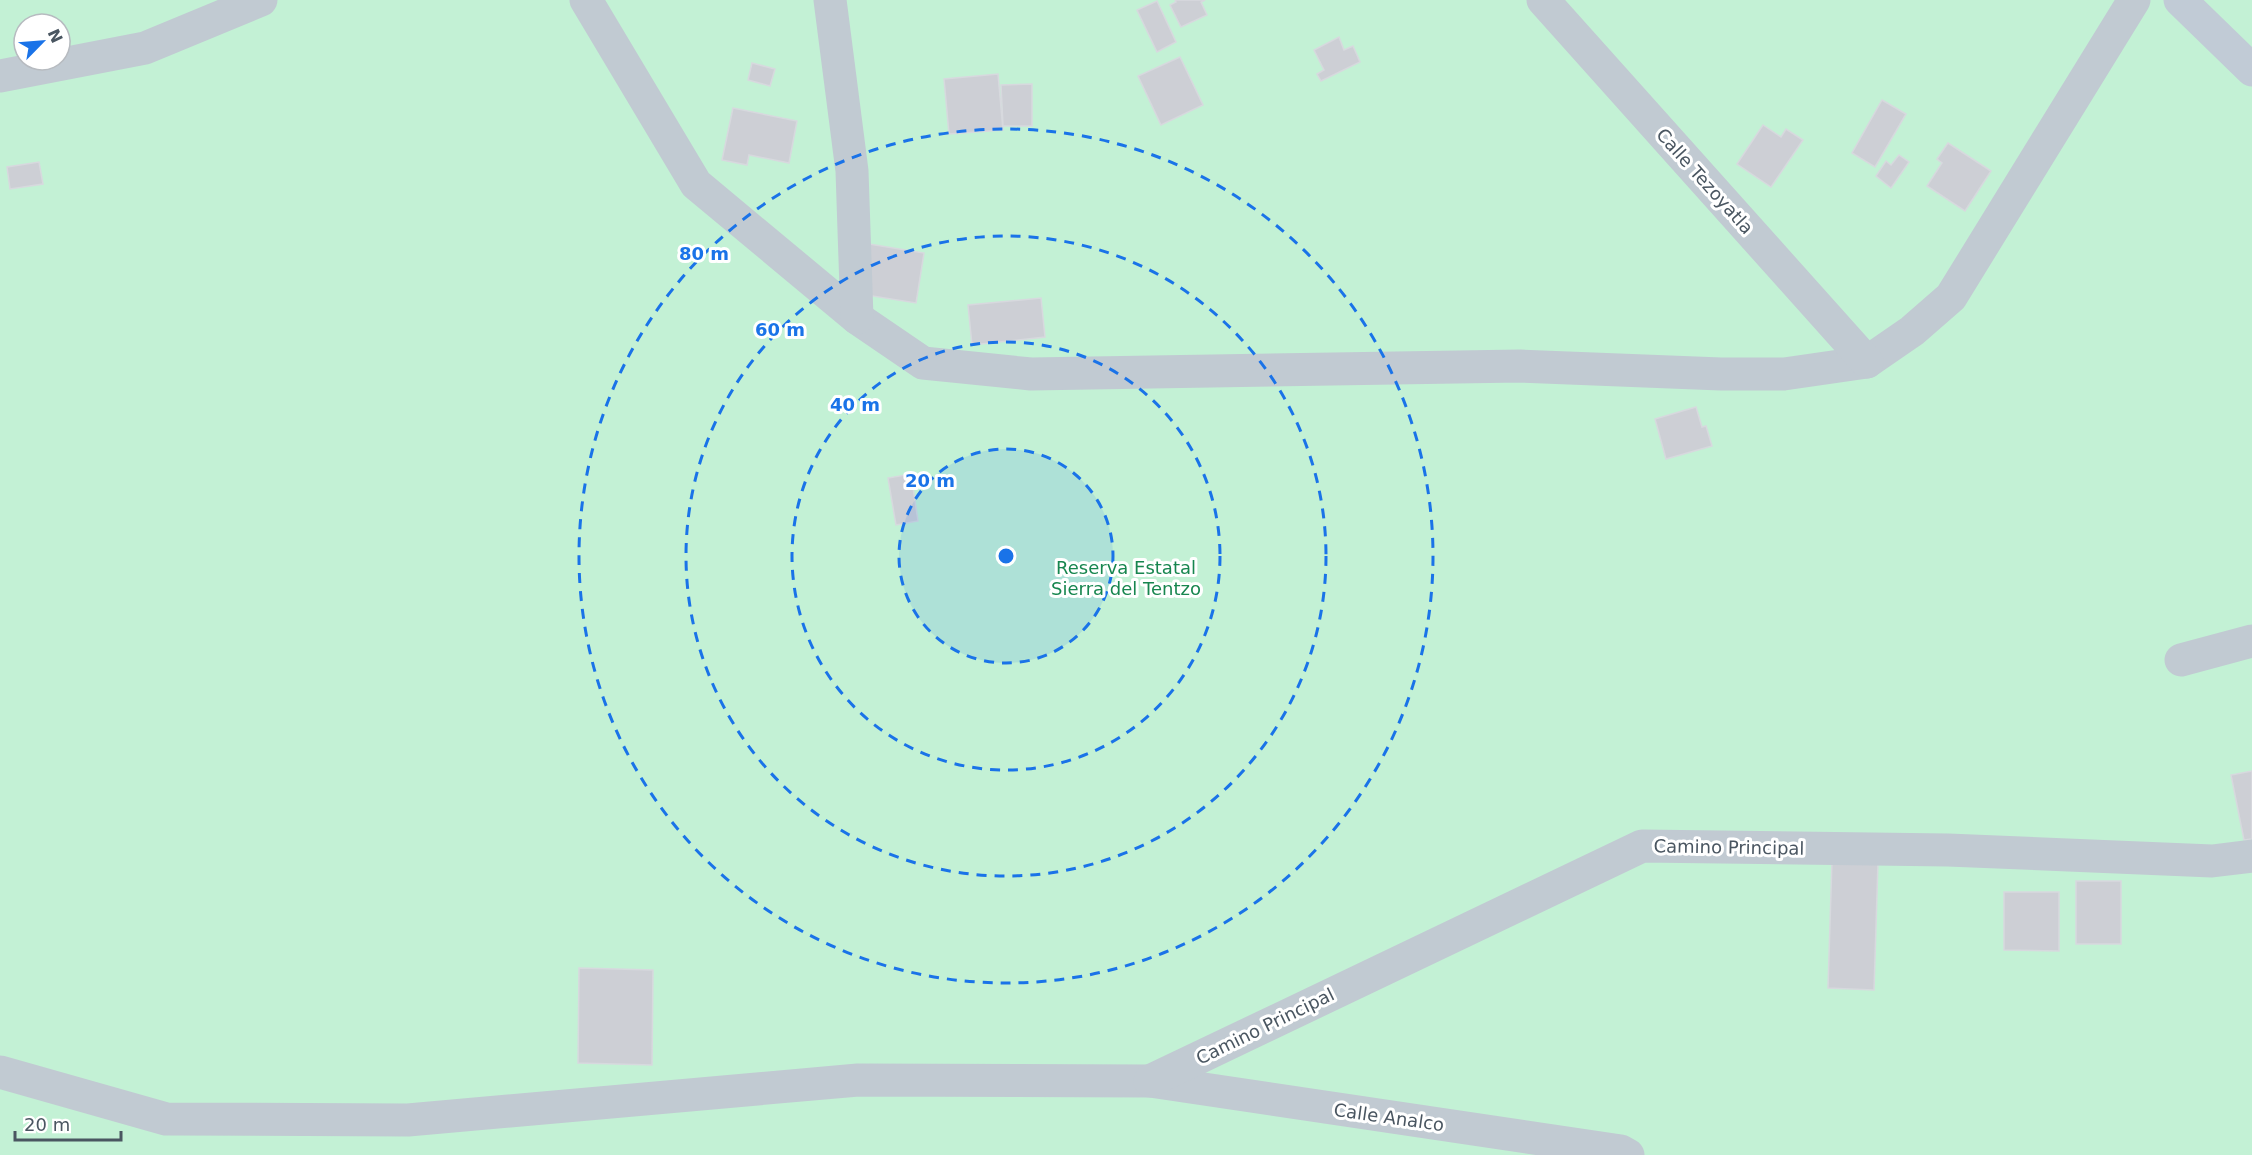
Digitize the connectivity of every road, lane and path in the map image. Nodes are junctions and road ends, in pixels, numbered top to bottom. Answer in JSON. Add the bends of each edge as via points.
{"nodes":[{"id":1,"x":261,"y":0,"type":"edge"},
{"id":2,"x":586,"y":0,"type":"edge"},
{"id":3,"x":830,"y":0,"type":"edge"},
{"id":4,"x":1544,"y":0,"type":"edge"},
{"id":5,"x":2134,"y":0,"type":"edge"},
{"id":6,"x":2180,"y":0,"type":"edge"},
{"id":7,"x":2252,"y":70,"type":"edge"},
{"id":8,"x":0,"y":76,"type":"edge"},
{"id":9,"x":857,"y":318,"type":"junction"},
{"id":10,"x":1867,"y":362,"type":"junction"},
{"id":11,"x":2252,"y":641,"type":"edge"},
{"id":12,"x":2181,"y":660,"type":"dead end"},
{"id":13,"x":2252,"y":856,"type":"edge"},
{"id":14,"x":0,"y":1072,"type":"edge"},
{"id":15,"x":1150,"y":1081,"type":"junction"},
{"id":16,"x":1628,"y":1155,"type":"edge"}],
"edges":[{"from":1,"to":8,"type":"street","via":[[145,48]]},
{"from":2,"to":9,"type":"street","via":[[696,184]]},
{"from":3,"to":9,"type":"street","via":[[852,171]]},
{"from":4,"to":10,"type":"street","name":"Calle Tezoyatla"},
{"from":5,"to":10,"type":"street","via":[[1950,297],[1912,331]]},
{"from":6,"to":7,"type":"street"},
{"from":9,"to":10,"type":"street","via":[[923,363],[1030,374],[1520,366],[1784,374]]},
{"from":11,"to":12,"type":"street"},
{"from":13,"to":15,"type":"street","name":"Camino Principal","via":[[2212,861],[1948,850],[1642,846]]},
{"from":14,"to":15,"type":"street","name":"Calle Analco","via":[[166,1119],[408,1120],[858,1080]]},
{"from":15,"to":16,"type":"street","name":"Calle Analco"}]}
